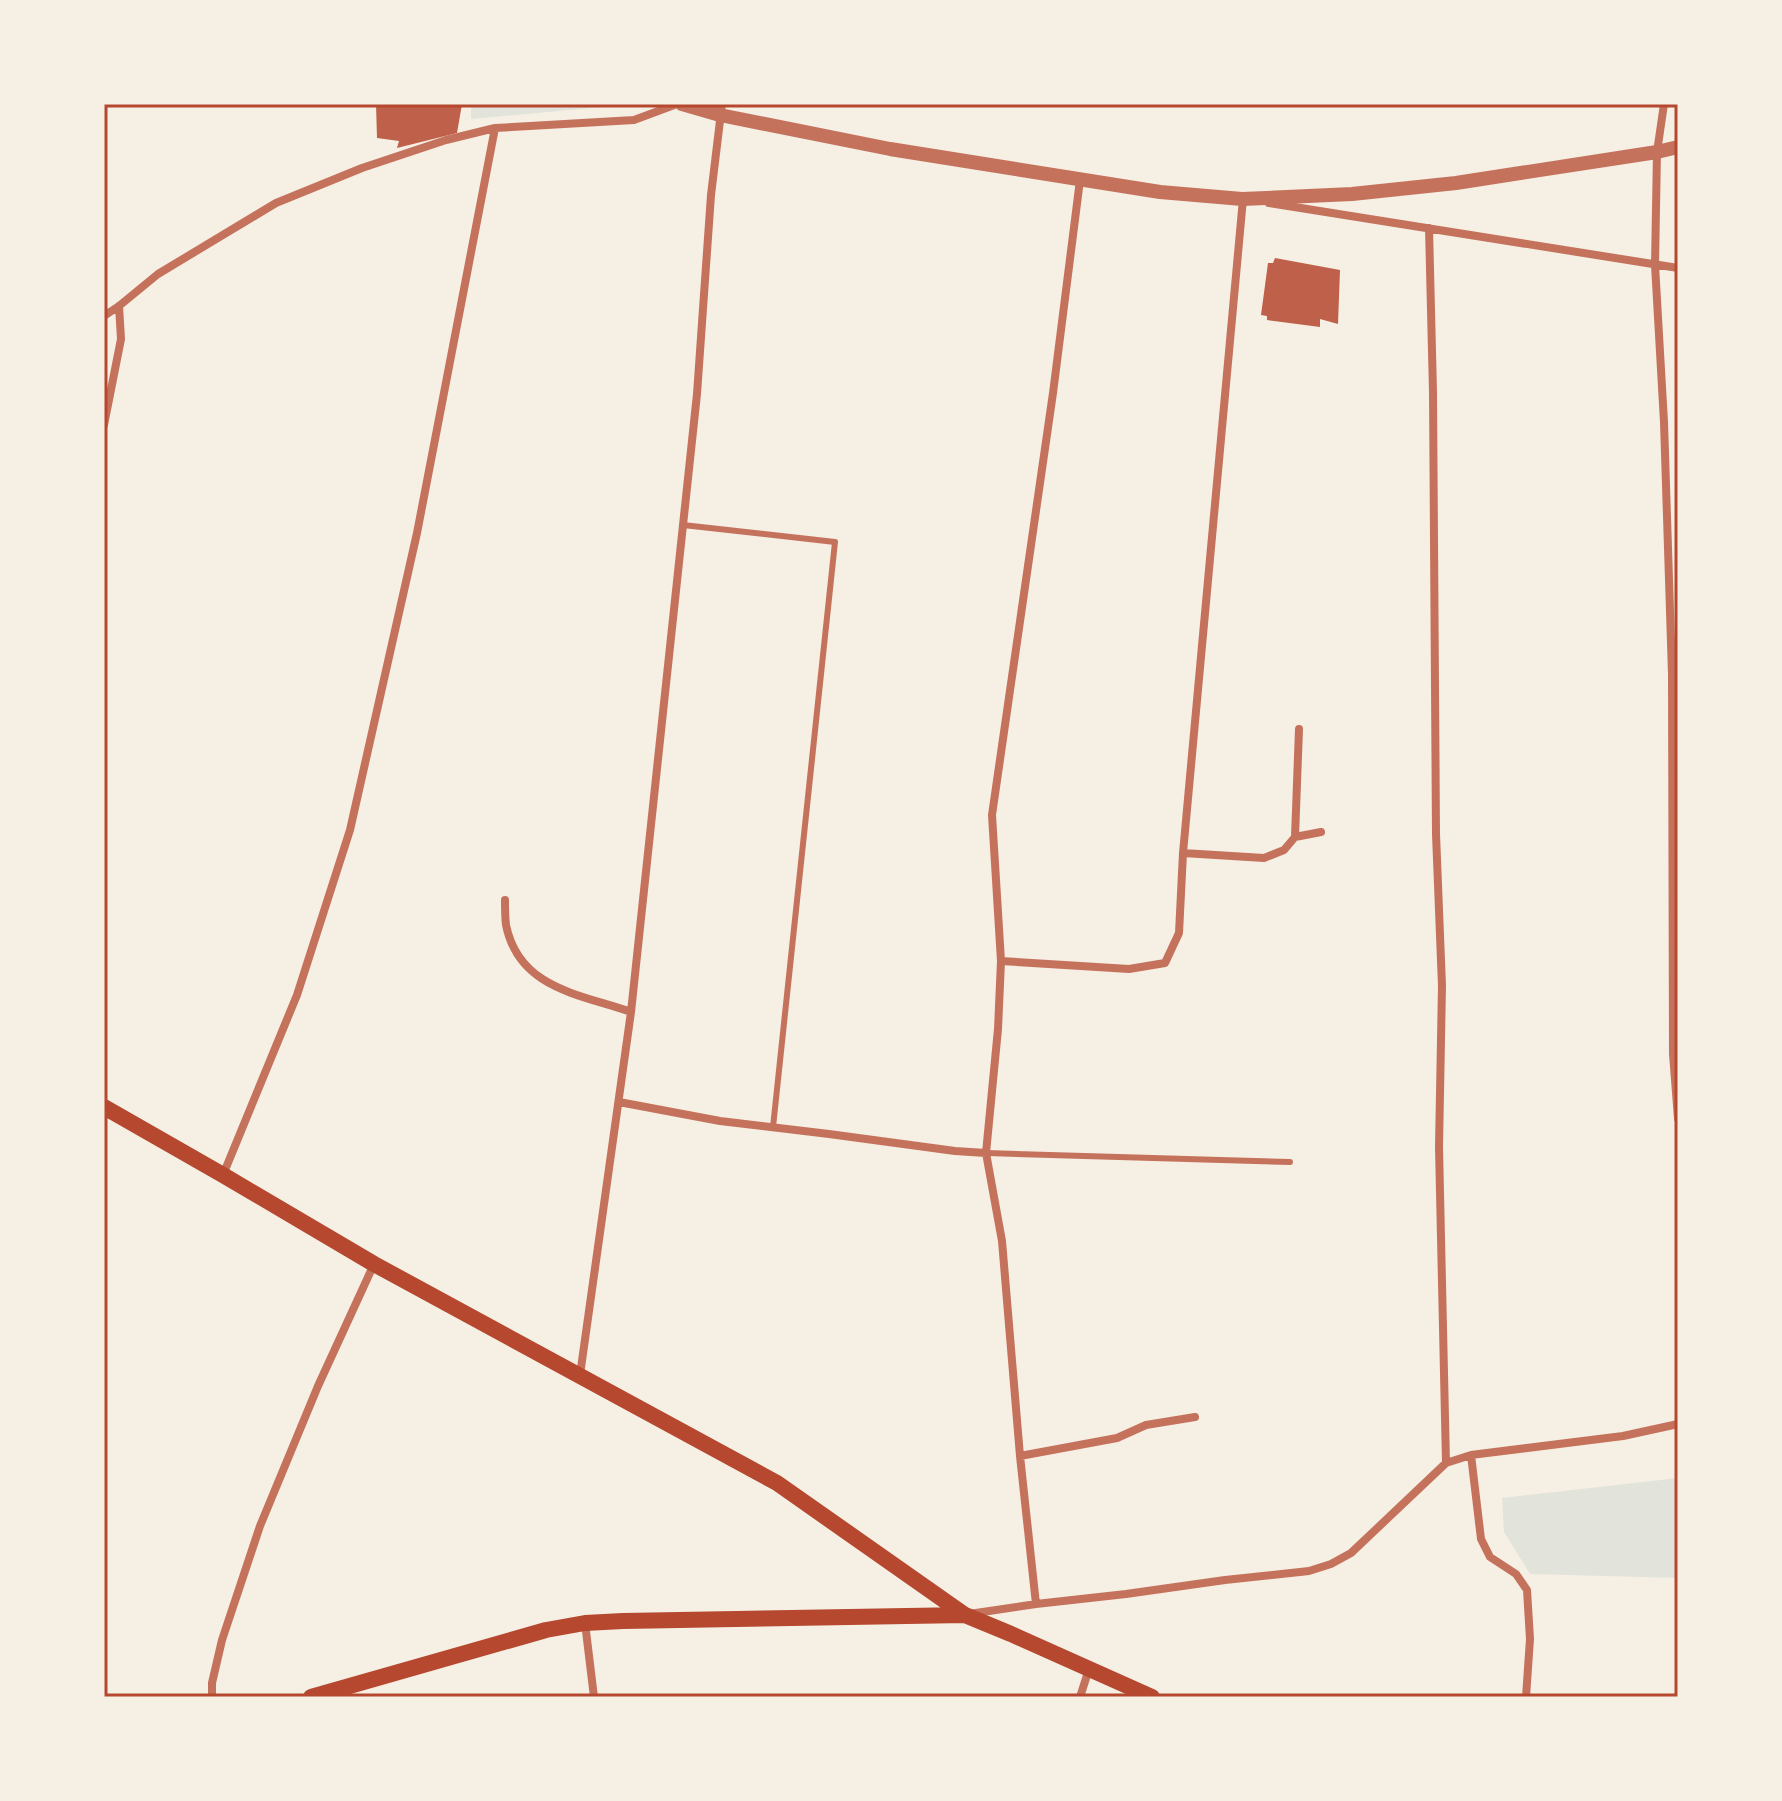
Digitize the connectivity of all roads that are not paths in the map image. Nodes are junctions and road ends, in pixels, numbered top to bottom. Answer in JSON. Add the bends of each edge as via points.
{"nodes":[{"id":1,"x":680,"y":104,"type":"edge"},
{"id":2,"x":1664,"y":104,"type":"edge"},
{"id":3,"x":721,"y":110,"type":"edge"},
{"id":4,"x":495,"y":128,"type":"junction"},
{"id":5,"x":1678,"y":147,"type":"edge"},
{"id":6,"x":1657,"y":152,"type":"junction"},
{"id":7,"x":1080,"y":180,"type":"junction"},
{"id":8,"x":1242,"y":199,"type":"junction"},
{"id":9,"x":1429,"y":228,"type":"junction"},
{"id":10,"x":1655,"y":265,"type":"junction"},
{"id":11,"x":1678,"y":268,"type":"edge"},
{"id":12,"x":119,"y":306,"type":"junction"},
{"id":13,"x":104,"y":316,"type":"edge"},
{"id":14,"x":104,"y":425,"type":"edge"},
{"id":15,"x":683,"y":525,"type":"junction"},
{"id":16,"x":1675,"y":674,"type":"edge"},
{"id":17,"x":1299,"y":729,"type":"dead end"},
{"id":18,"x":1321,"y":832,"type":"dead end"},
{"id":19,"x":1295,"y":837,"type":"junction"},
{"id":20,"x":1183,"y":853,"type":"junction"},
{"id":21,"x":505,"y":900,"type":"dead end"},
{"id":22,"x":1001,"y":961,"type":"junction"},
{"id":23,"x":631,"y":1012,"type":"junction"},
{"id":24,"x":619,"y":1102,"type":"junction"},
{"id":25,"x":104,"y":1107,"type":"edge"},
{"id":26,"x":1678,"y":1119,"type":"edge"},
{"id":27,"x":773,"y":1127,"type":"junction"},
{"id":28,"x":986,"y":1153,"type":"junction"},
{"id":29,"x":1290,"y":1162,"type":"dead end"},
{"id":30,"x":223,"y":1175,"type":"junction"},
{"id":31,"x":374,"y":1264,"type":"junction"},
{"id":32,"x":580,"y":1376,"type":"junction"},
{"id":33,"x":1195,"y":1417,"type":"dead end"},
{"id":34,"x":1678,"y":1424,"type":"edge"},
{"id":35,"x":1471,"y":1455,"type":"junction"},
{"id":36,"x":1020,"y":1456,"type":"junction"},
{"id":37,"x":1446,"y":1463,"type":"junction"},
{"id":38,"x":1036,"y":1604,"type":"junction"},
{"id":39,"x":965,"y":1615,"type":"junction"},
{"id":40,"x":585,"y":1623,"type":"junction"},
{"id":41,"x":1089,"y":1669,"type":"junction"},
{"id":42,"x":212,"y":1697,"type":"edge"},
{"id":43,"x":311,"y":1697,"type":"edge"},
{"id":44,"x":594,"y":1697,"type":"edge"},
{"id":45,"x":1080,"y":1697,"type":"edge"},
{"id":46,"x":1152,"y":1697,"type":"edge"},
{"id":47,"x":1526,"y":1697,"type":"edge"}],
"edges":[{"from":1,"to":3,"type":"street"},
{"from":1,"to":4,"type":"street","via":[[634,120]]},
{"from":2,"to":6,"type":"street"},
{"from":3,"to":7,"type":"street","via":[[890,149]]},
{"from":3,"to":15,"type":"street"},
{"from":4,"to":12,"type":"street","via":[[362,168],[276,203],[158,274]]},
{"from":4,"to":30,"type":"street","via":[[417,533],[350,830],[297,995]]},
{"from":5,"to":6,"type":"street"},
{"from":6,"to":8,"type":"street","via":[[1456,183]]},
{"from":6,"to":10,"type":"street"},
{"from":7,"to":8,"type":"street"},
{"from":7,"to":22,"type":"street","via":[[992,815]]},
{"from":8,"to":9,"type":"street"},
{"from":8,"to":20,"type":"street"},
{"from":9,"to":10,"type":"street"},
{"from":9,"to":37,"type":"street"},
{"from":10,"to":11,"type":"street"},
{"from":10,"to":16,"type":"street"},
{"from":12,"to":13,"type":"street"},
{"from":12,"to":14,"type":"street","via":[[121,339]]},
{"from":15,"to":23,"type":"street"},
{"from":15,"to":27,"type":"lane","via":[[835,542]]},
{"from":16,"to":26,"type":"street","via":[[1673,1054]]},
{"from":17,"to":19,"type":"street"},
{"from":18,"to":19,"type":"street"},
{"from":19,"to":20,"type":"street","via":[[1284,850],[1264,858]]},
{"from":20,"to":22,"type":"street","via":[[1179,933],[1165,963],[1129,969]]},
{"from":21,"to":23,"type":"street","via":[[515,952],[529,969],[548,984]]},
{"from":22,"to":28,"type":"street"},
{"from":23,"to":24,"type":"street"},
{"from":24,"to":27,"type":"street"},
{"from":24,"to":32,"type":"street"},
{"from":25,"to":30,"type":"main road"},
{"from":27,"to":28,"type":"street"},
{"from":28,"to":29,"type":"lane"},
{"from":28,"to":36,"type":"street","via":[[1002,1241]]},
{"from":30,"to":31,"type":"main road"},
{"from":31,"to":32,"type":"main road"},
{"from":31,"to":42,"type":"street","via":[[260,1526],[222,1640]]},
{"from":32,"to":39,"type":"main road","via":[[777,1483]]},
{"from":33,"to":36,"type":"street"},
{"from":34,"to":35,"type":"street"},
{"from":35,"to":37,"type":"street"},
{"from":35,"to":47,"type":"street","via":[[1481,1539],[1490,1557],[1516,1574],[1527,1590]]},
{"from":36,"to":38,"type":"street"},
{"from":37,"to":38,"type":"street","via":[[1351,1553],[1331,1564]]},
{"from":38,"to":39,"type":"street"},
{"from":39,"to":40,"type":"main road"},
{"from":39,"to":41,"type":"main road"},
{"from":40,"to":43,"type":"main road"},
{"from":40,"to":44,"type":"street"},
{"from":41,"to":45,"type":"street"},
{"from":41,"to":46,"type":"main road"}]}
